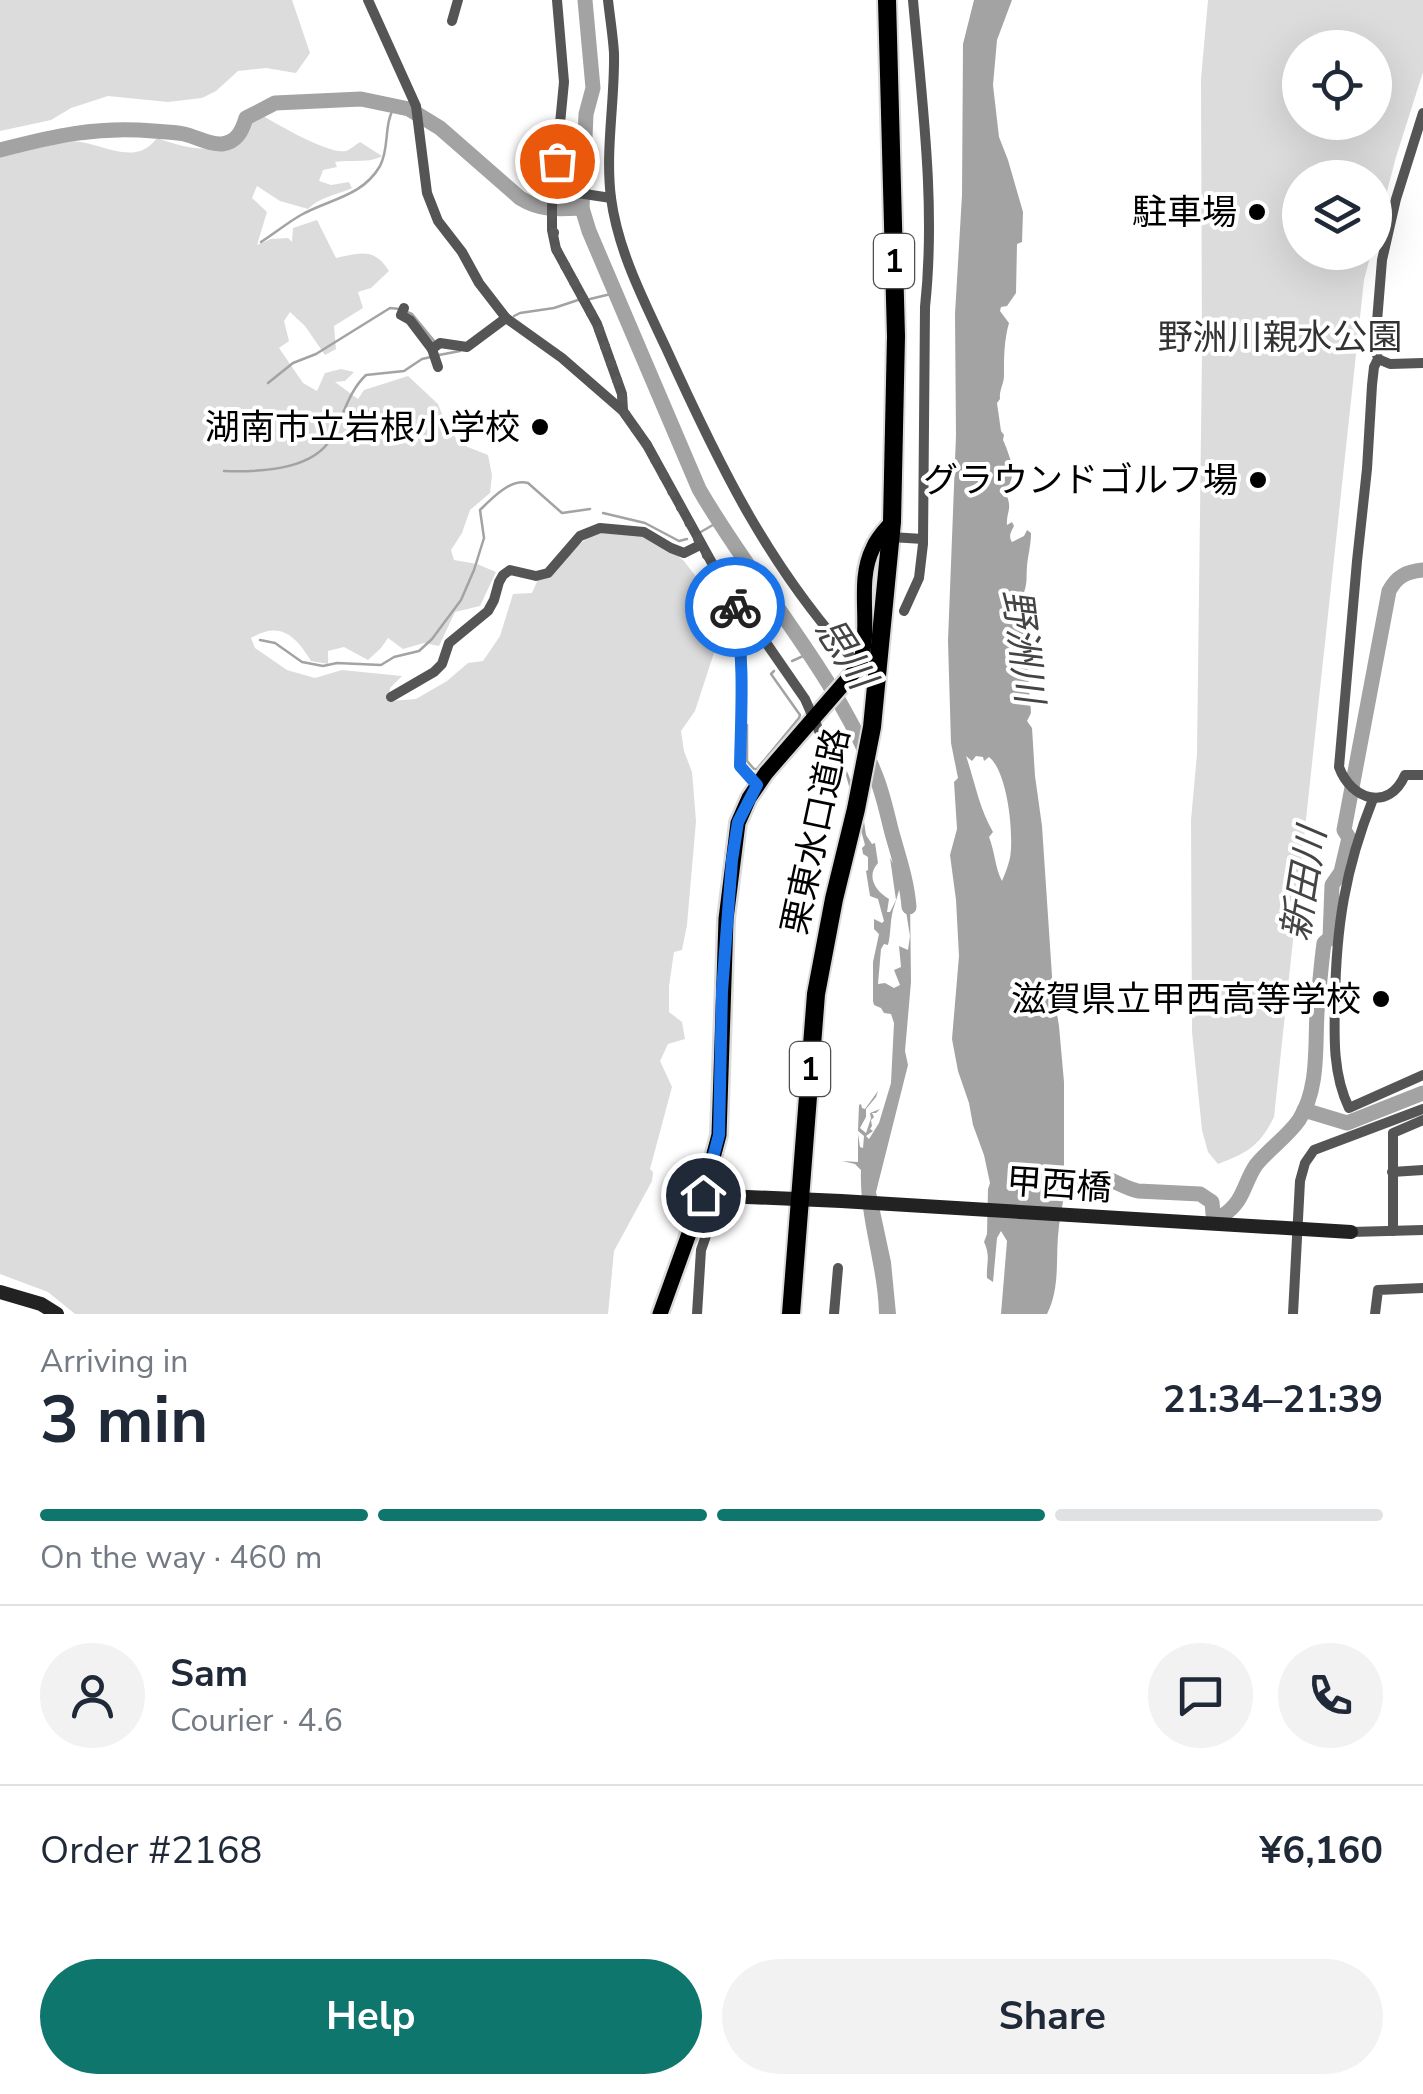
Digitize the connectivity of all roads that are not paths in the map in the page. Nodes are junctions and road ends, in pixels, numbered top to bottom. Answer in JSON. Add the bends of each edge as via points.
{"nodes":[{"id":1,"x":368,"y":0,"type":"edge"},
{"id":2,"x":458,"y":0,"type":"edge"},
{"id":3,"x":557,"y":0,"type":"edge"},
{"id":4,"x":608,"y":0,"type":"edge"},
{"id":5,"x":888,"y":0,"type":"edge"},
{"id":6,"x":913,"y":0,"type":"edge"},
{"id":7,"x":452,"y":21,"type":"dead end"},
{"id":8,"x":1423,"y":113,"type":"edge"},
{"id":9,"x":556,"y":191,"type":"junction"},
{"id":10,"x":610,"y":197,"type":"junction"},
{"id":11,"x":403,"y":310,"type":"dead end"},
{"id":12,"x":506,"y":318,"type":"junction"},
{"id":13,"x":1378,"y":359,"type":"junction"},
{"id":14,"x":1423,"y":362,"type":"edge"},
{"id":15,"x":623,"y":411,"type":"junction"},
{"id":16,"x":891,"y":529,"type":"junction"},
{"id":17,"x":923,"y":539,"type":"junction"},
{"id":18,"x":700,"y":545,"type":"junction"},
{"id":19,"x":734,"y":603,"type":"junction"},
{"id":20,"x":904,"y":611,"type":"dead end"},
{"id":21,"x":858,"y":668,"type":"junction"},
{"id":22,"x":391,"y":697,"type":"dead end"},
{"id":23,"x":817,"y":723,"type":"junction"},
{"id":24,"x":1423,"y":775,"type":"edge"},
{"id":25,"x":757,"y":785,"type":"junction"},
{"id":26,"x":1373,"y":798,"type":"junction"},
{"id":27,"x":1423,"y":1075,"type":"edge"},
{"id":28,"x":1423,"y":1109,"type":"edge"},
{"id":29,"x":1423,"y":1120,"type":"edge"},
{"id":30,"x":1423,"y":1170,"type":"edge"},
{"id":31,"x":1392,"y":1172,"type":"junction"},
{"id":32,"x":710,"y":1195,"type":"junction"},
{"id":33,"x":801,"y":1199,"type":"junction"},
{"id":34,"x":1296,"y":1230,"type":"junction"},
{"id":35,"x":1423,"y":1230,"type":"edge"},
{"id":36,"x":1393,"y":1231,"type":"junction"},
{"id":37,"x":1350,"y":1232,"type":"joint"},
{"id":38,"x":697,"y":1233,"type":"junction"},
{"id":39,"x":838,"y":1268,"type":"dead end"},
{"id":40,"x":1423,"y":1288,"type":"edge"},
{"id":41,"x":0,"y":1292,"type":"edge"},
{"id":42,"x":56,"y":1314,"type":"edge"},
{"id":43,"x":660,"y":1314,"type":"edge"},
{"id":44,"x":697,"y":1314,"type":"edge"},
{"id":45,"x":791,"y":1314,"type":"edge"},
{"id":46,"x":834,"y":1314,"type":"edge"},
{"id":47,"x":1293,"y":1314,"type":"edge"},
{"id":48,"x":1375,"y":1314,"type":"edge"}],
"edges":[{"from":1,"to":12,"type":"street","via":[[416,106],[431,207]]},
{"from":2,"to":7,"type":"street"},
{"from":3,"to":9,"type":"street","via":[[564,82]]},
{"from":4,"to":10,"type":"street","via":[[614,52]]},
{"from":5,"to":16,"type":"highway","name":"栗東水口道路","number":"1","via":[[896,336]]},
{"from":6,"to":17,"type":"street","via":[[928,181]]},
{"from":8,"to":13,"type":"street","via":[[1382,260]]},
{"from":9,"to":10,"type":"street"},
{"from":9,"to":15,"type":"street","via":[[556,249],[597,324]]},
{"from":10,"to":21,"type":"street","via":[[630,268],[730,484],[796,589]]},
{"from":11,"to":12,"type":"street","via":[[436,353],[468,347]]},
{"from":12,"to":15,"type":"street"},
{"from":13,"to":14,"type":"street"},
{"from":13,"to":26,"type":"street","via":[[1339,767],[1356,792]]},
{"from":15,"to":18,"type":"street"},
{"from":16,"to":17,"type":"street"},
{"from":16,"to":21,"type":"main road","via":[[868,560],[865,649]]},
{"from":16,"to":33,"type":"highway","name":"栗東水口道路","number":"1","via":[[872,727],[816,994]]},
{"from":17,"to":20,"type":"street","via":[[918,578]]},
{"from":18,"to":19,"type":"street"},
{"from":18,"to":22,"type":"street","via":[[684,552],[644,532],[600,528],[580,536],[548,573],[510,570],[488,611],[454,636],[442,664]]},
{"from":19,"to":23,"type":"street"},
{"from":19,"to":25,"type":"street","via":[[740,766]]},
{"from":21,"to":23,"type":"main road"},
{"from":23,"to":25,"type":"main road"},
{"from":24,"to":26,"type":"street","via":[[1405,774],[1390,794]]},
{"from":25,"to":32,"type":"main road","via":[[738,822],[732,860],[719,1135]]},
{"from":26,"to":27,"type":"street","via":[[1352,857],[1336,946],[1336,1066],[1349,1108]]},
{"from":28,"to":34,"type":"street","via":[[1314,1150],[1300,1181]]},
{"from":29,"to":31,"type":"street","via":[[1393,1133]]},
{"from":30,"to":31,"type":"street"},
{"from":31,"to":36,"type":"street"},
{"from":32,"to":33,"type":"street","name":"甲西橋"},
{"from":32,"to":38,"type":"main road"},
{"from":33,"to":34,"type":"street","name":"甲西橋"},
{"from":33,"to":45,"type":"highway","name":"栗東水口道路","number":"1"},
{"from":34,"to":37,"type":"street","name":"甲西橋"},
{"from":34,"to":47,"type":"street"},
{"from":35,"to":36,"type":"street"},
{"from":36,"to":37,"type":"street"},
{"from":38,"to":43,"type":"main road"},
{"from":38,"to":44,"type":"street"},
{"from":39,"to":46,"type":"street"},
{"from":40,"to":48,"type":"street","via":[[1378,1290]]},
{"from":41,"to":42,"type":"street"}]}
